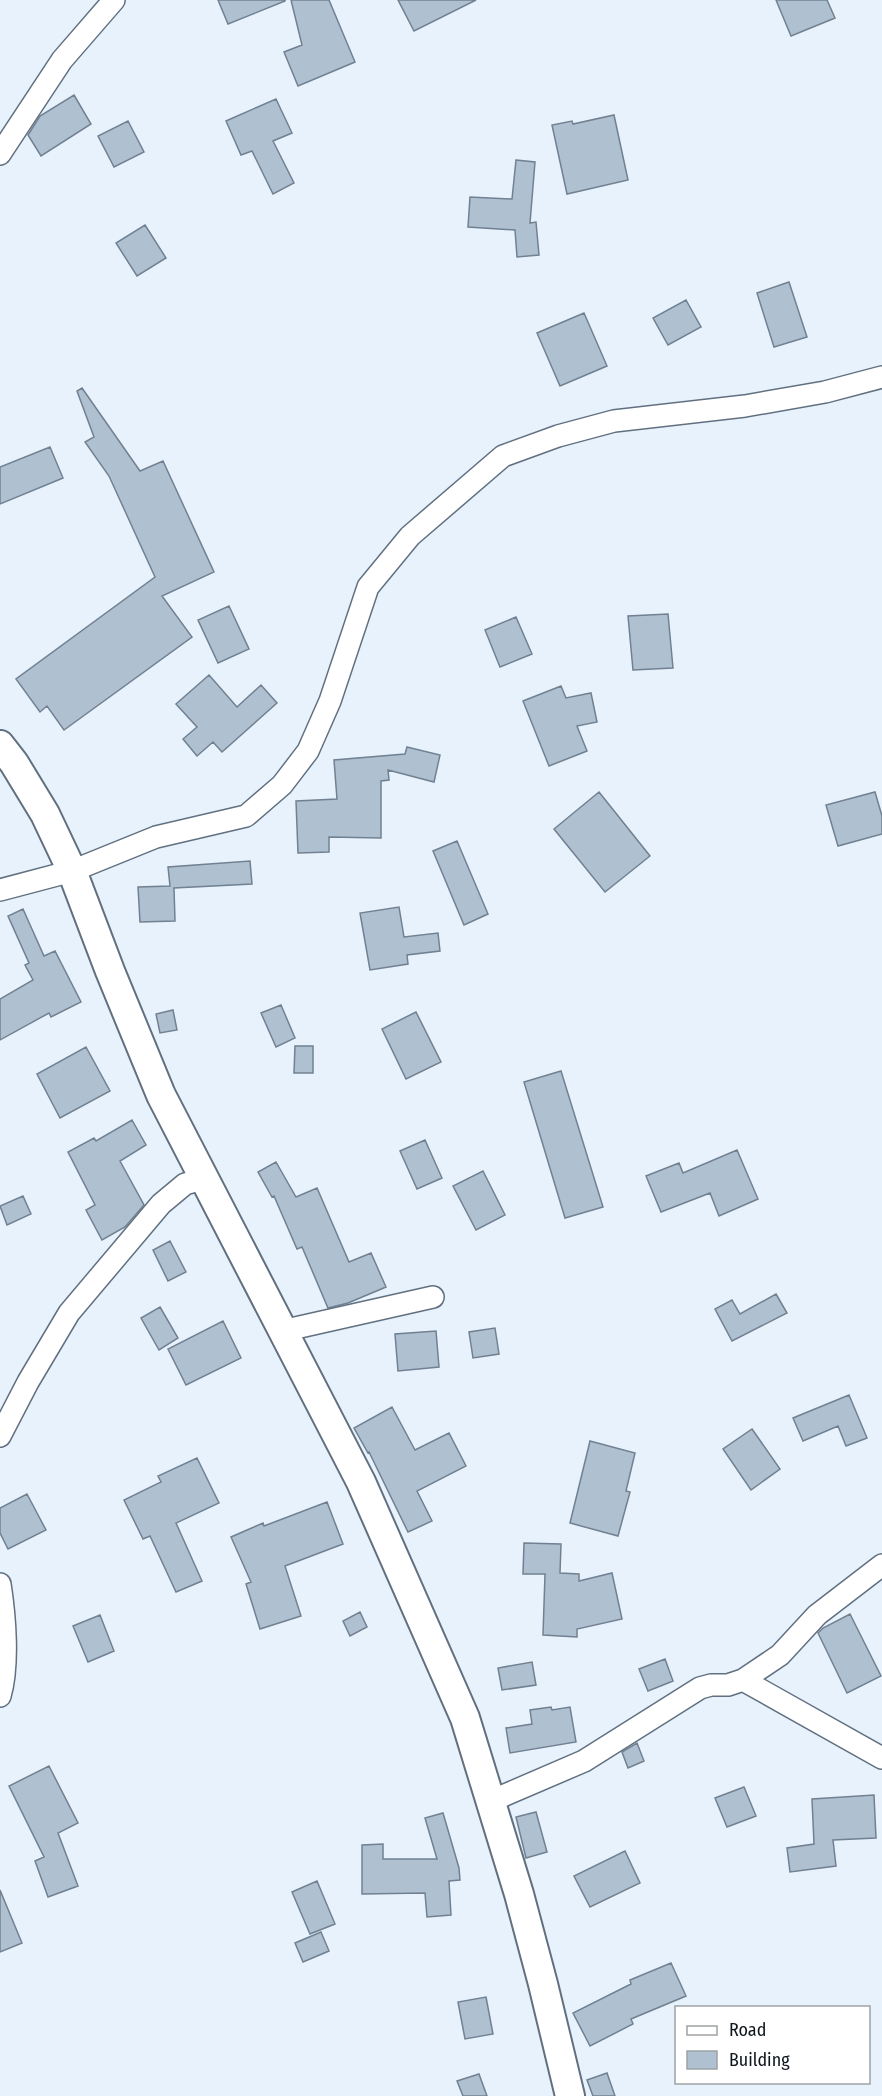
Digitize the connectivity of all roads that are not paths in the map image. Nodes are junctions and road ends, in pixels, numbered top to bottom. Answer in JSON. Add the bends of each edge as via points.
{"nodes":[{"id":1,"x":114,"y":0,"type":"edge"},
{"id":2,"x":0,"y":154,"type":"edge"},
{"id":3,"x":882,"y":377,"type":"edge"},
{"id":4,"x":0,"y":744,"type":"edge"},
{"id":5,"x":72,"y":871,"type":"junction"},
{"id":6,"x":0,"y":890,"type":"edge"},
{"id":7,"x":202,"y":1179,"type":"junction"},
{"id":8,"x":433,"y":1296,"type":"dead end"},
{"id":9,"x":282,"y":1331,"type":"junction"},
{"id":10,"x":0,"y":1436,"type":"edge"},
{"id":11,"x":882,"y":1565,"type":"edge"},
{"id":12,"x":0,"y":1584,"type":"edge"},
{"id":13,"x":743,"y":1680,"type":"junction"},
{"id":14,"x":0,"y":1696,"type":"edge"},
{"id":15,"x":882,"y":1758,"type":"edge"},
{"id":16,"x":491,"y":1801,"type":"junction"},
{"id":17,"x":570,"y":2096,"type":"edge"}],
"edges":[{"from":1,"to":2,"type":"street","via":[[62,60]]},
{"from":3,"to":5,"type":"street","via":[[745,406],[614,421],[503,456],[410,536],[368,587],[330,701],[308,751],[282,784],[246,816],[156,837]]},
{"from":4,"to":5,"type":"main road","via":[[45,814]]},
{"from":5,"to":6,"type":"street"},
{"from":5,"to":7,"type":"main road","via":[[161,1095]]},
{"from":7,"to":9,"type":"main road"},
{"from":7,"to":10,"type":"street","via":[[185,1184],[161,1204],[69,1313]]},
{"from":8,"to":9,"type":"street"},
{"from":9,"to":16,"type":"main road","via":[[361,1482],[465,1718]]},
{"from":11,"to":13,"type":"street","via":[[817,1615],[780,1655]]},
{"from":12,"to":14,"type":"street","via":[[5,1614]]},
{"from":13,"to":15,"type":"street"},
{"from":13,"to":16,"type":"street","via":[[700,1688],[584,1761]]},
{"from":16,"to":17,"type":"main road"}]}
